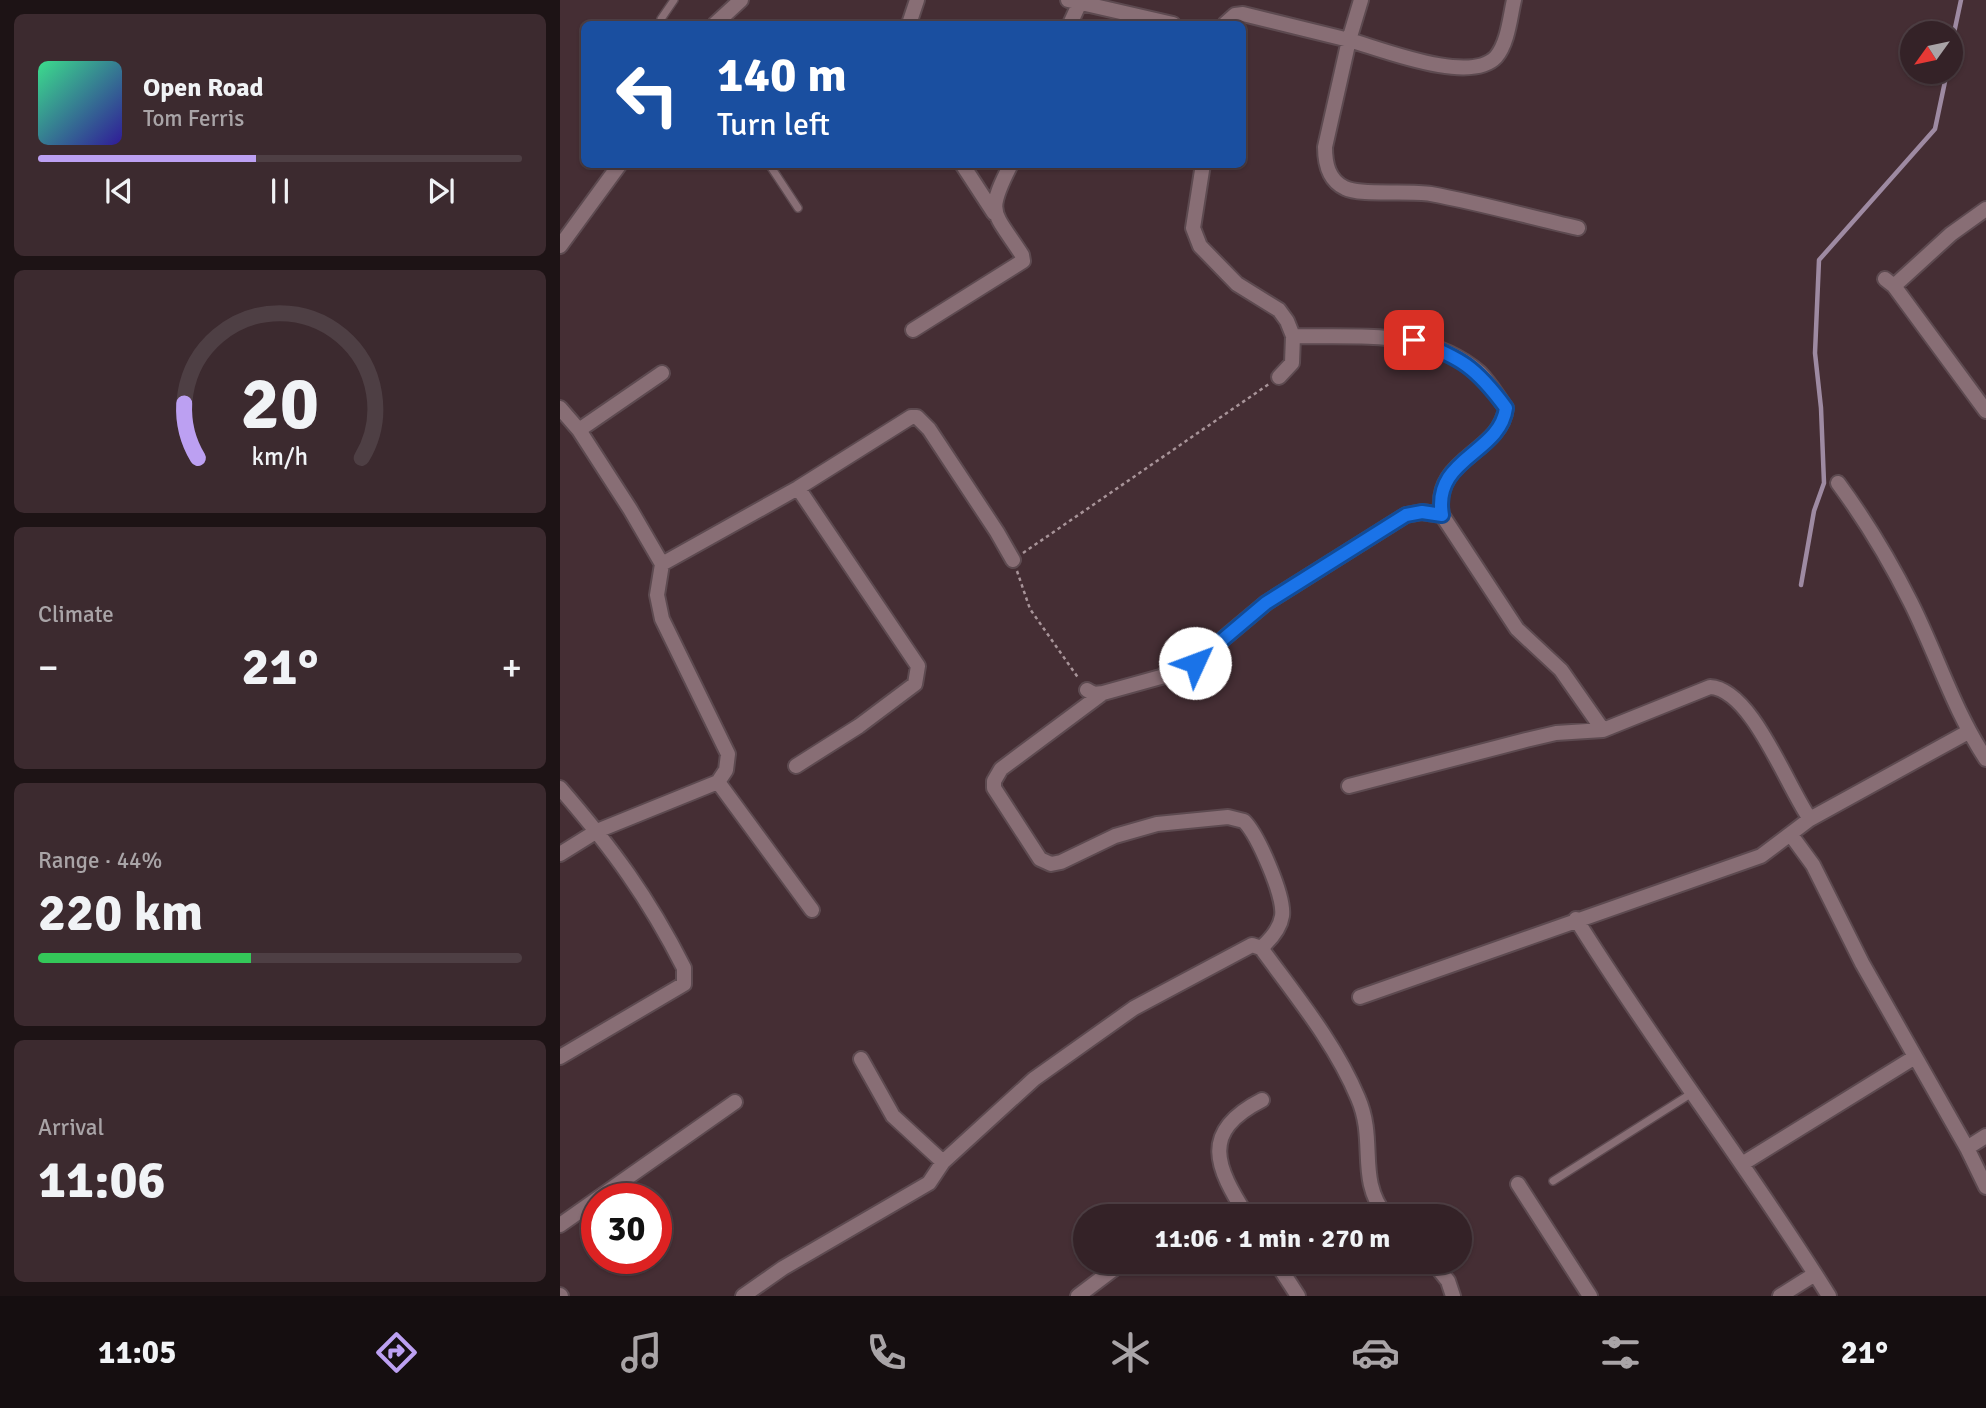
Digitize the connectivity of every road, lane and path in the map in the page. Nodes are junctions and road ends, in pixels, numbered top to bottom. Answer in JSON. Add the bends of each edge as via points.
{"nodes":[{"id":1,"x":674,"y":0,"type":"edge"},
{"id":2,"x":741,"y":0,"type":"edge"},
{"id":3,"x":917,"y":0,"type":"edge"},
{"id":4,"x":1360,"y":0,"type":"edge"},
{"id":5,"x":1514,"y":0,"type":"edge"},
{"id":6,"x":1076,"y":1,"type":"edge"},
{"id":7,"x":661,"y":21,"type":"edge"},
{"id":8,"x":718,"y":21,"type":"edge"},
{"id":9,"x":910,"y":21,"type":"edge"},
{"id":10,"x":1071,"y":21,"type":"edge"},
{"id":11,"x":1160,"y":21,"type":"edge"},
{"id":12,"x":1229,"y":21,"type":"edge"},
{"id":13,"x":1349,"y":40,"type":"junction"},
{"id":14,"x":617,"y":168,"type":"edge"},
{"id":15,"x":772,"y":168,"type":"edge"},
{"id":16,"x":965,"y":168,"type":"edge"},
{"id":17,"x":1009,"y":168,"type":"edge"},
{"id":18,"x":1202,"y":168,"type":"edge"},
{"id":19,"x":798,"y":208,"type":"dead end"},
{"id":20,"x":1986,"y":209,"type":"edge"},
{"id":21,"x":996,"y":214,"type":"junction"},
{"id":22,"x":1578,"y":228,"type":"dead end"},
{"id":23,"x":560,"y":246,"type":"edge"},
{"id":24,"x":913,"y":330,"type":"dead end"},
{"id":25,"x":1293,"y":336,"type":"junction"},
{"id":26,"x":662,"y":373,"type":"dead end"},
{"id":27,"x":1279,"y":377,"type":"joint"},
{"id":28,"x":560,"y":408,"type":"edge"},
{"id":29,"x":1986,"y":411,"type":"edge"},
{"id":30,"x":579,"y":430,"type":"junction"},
{"id":31,"x":1838,"y":482,"type":"dead end"},
{"id":32,"x":798,"y":488,"type":"junction"},
{"id":33,"x":1442,"y":515,"type":"junction"},
{"id":34,"x":1013,"y":560,"type":"junction"},
{"id":35,"x":662,"y":564,"type":"junction"},
{"id":36,"x":1087,"y":690,"type":"joint"},
{"id":37,"x":1103,"y":693,"type":"junction"},
{"id":38,"x":1603,"y":730,"type":"junction"},
{"id":39,"x":1968,"y":732,"type":"junction"},
{"id":40,"x":1986,"y":759,"type":"edge"},
{"id":41,"x":796,"y":765,"type":"dead end"},
{"id":42,"x":718,"y":782,"type":"junction"},
{"id":43,"x":1349,"y":786,"type":"dead end"},
{"id":44,"x":560,"y":788,"type":"edge"},
{"id":45,"x":1810,"y":819,"type":"junction"},
{"id":46,"x":597,"y":831,"type":"junction"},
{"id":47,"x":1791,"y":835,"type":"junction"},
{"id":48,"x":560,"y":854,"type":"edge"},
{"id":49,"x":812,"y":910,"type":"dead end"},
{"id":50,"x":1576,"y":919,"type":"junction"},
{"id":51,"x":1261,"y":948,"type":"junction"},
{"id":52,"x":1360,"y":997,"type":"dead end"},
{"id":53,"x":1915,"y":1056,"type":"junction"},
{"id":54,"x":560,"y":1057,"type":"edge"},
{"id":55,"x":861,"y":1059,"type":"dead end"},
{"id":56,"x":1693,"y":1092,"type":"junction"},
{"id":57,"x":1262,"y":1100,"type":"dead end"},
{"id":58,"x":735,"y":1102,"type":"dead end"},
{"id":59,"x":1986,"y":1136,"type":"edge"},
{"id":60,"x":1967,"y":1148,"type":"junction"},
{"id":61,"x":943,"y":1161,"type":"junction"},
{"id":62,"x":1742,"y":1164,"type":"junction"},
{"id":63,"x":1553,"y":1181,"type":"dead end"},
{"id":64,"x":620,"y":1183,"type":"edge"},
{"id":65,"x":1518,"y":1184,"type":"dead end"},
{"id":66,"x":1986,"y":1187,"type":"edge"},
{"id":67,"x":1239,"y":1204,"type":"edge"},
{"id":68,"x":1378,"y":1204,"type":"edge"},
{"id":69,"x":581,"y":1210,"type":"edge"},
{"id":70,"x":560,"y":1225,"type":"edge"},
{"id":71,"x":1111,"y":1274,"type":"edge"},
{"id":72,"x":1284,"y":1274,"type":"edge"},
{"id":73,"x":1442,"y":1274,"type":"edge"},
{"id":74,"x":1815,"y":1274,"type":"junction"},
{"id":75,"x":1094,"y":1291,"type":"edge"},
{"id":76,"x":743,"y":1296,"type":"edge"},
{"id":77,"x":1078,"y":1296,"type":"edge"},
{"id":78,"x":1298,"y":1296,"type":"edge"},
{"id":79,"x":1453,"y":1296,"type":"edge"},
{"id":80,"x":1590,"y":1296,"type":"edge"},
{"id":81,"x":1780,"y":1296,"type":"edge"},
{"id":82,"x":1829,"y":1296,"type":"edge"}],
"edges":[{"from":1,"to":7,"type":"lane"},
{"from":2,"to":8,"type":"street"},
{"from":3,"to":9,"type":"street"},
{"from":4,"to":13,"type":"street"},
{"from":5,"to":13,"type":"street","via":[[1502,47],[1485,65],[1451,67]]},
{"from":6,"to":10,"type":"street"},
{"from":6,"to":11,"type":"street"},
{"from":12,"to":13,"type":"street","via":[[1243,14]]},
{"from":13,"to":22,"type":"street","via":[[1325,147],[1331,177],[1343,188],[1429,194]]},
{"from":14,"to":23,"type":"street"},
{"from":15,"to":19,"type":"lane"},
{"from":16,"to":21,"type":"street"},
{"from":17,"to":21,"type":"street","via":[[995,195]]},
{"from":18,"to":25,"type":"street","via":[[1194,228],[1200,246],[1237,284],[1279,310]]},
{"from":20,"to":29,"type":"street","via":[[1889,283]]},
{"from":21,"to":24,"type":"street","via":[[1023,261]]},
{"from":25,"to":27,"type":"street","via":[[1292,363]]},
{"from":25,"to":33,"type":"street","via":[[1414,340],[1453,355],[1480,374],[1506,408],[1504,422],[1446,479],[1439,499]]},
{"from":26,"to":30,"type":"street"},
{"from":27,"to":34,"type":"path"},
{"from":28,"to":30,"type":"street"},
{"from":30,"to":35,"type":"street"},
{"from":31,"to":39,"type":"street","via":[[1912,604]]},
{"from":32,"to":34,"type":"street","via":[[904,420],[917,417]]},
{"from":32,"to":35,"type":"street"},
{"from":32,"to":41,"type":"street","via":[[918,666],[915,684]]},
{"from":33,"to":37,"type":"street","via":[[1406,515],[1266,603],[1186,670]]},
{"from":33,"to":38,"type":"street","via":[[1517,629],[1561,670]]},
{"from":34,"to":36,"type":"path","via":[[1030,609]]},
{"from":35,"to":42,"type":"street","via":[[657,594],[662,619],[727,754],[726,770]]},
{"from":36,"to":37,"type":"street"},
{"from":37,"to":51,"type":"street","via":[[1001,769],[994,788],[1040,859],[1051,863],[1157,824],[1228,817],[1244,821],[1282,904],[1282,920]]},
{"from":38,"to":43,"type":"street","via":[[1556,733]]},
{"from":38,"to":45,"type":"street","via":[[1719,687],[1748,712]]},
{"from":39,"to":40,"type":"street"},
{"from":39,"to":45,"type":"street"},
{"from":42,"to":46,"type":"street"},
{"from":42,"to":49,"type":"street"},
{"from":44,"to":46,"type":"street"},
{"from":45,"to":47,"type":"street"},
{"from":46,"to":48,"type":"street"},
{"from":46,"to":54,"type":"street","via":[[646,897],[686,977],[684,984]]},
{"from":47,"to":50,"type":"street","via":[[1761,856]]},
{"from":47,"to":53,"type":"street","via":[[1813,865]]},
{"from":50,"to":52,"type":"street"},
{"from":50,"to":56,"type":"street"},
{"from":51,"to":61,"type":"street","via":[[1242,949],[1134,1008],[1034,1079]]},
{"from":51,"to":68,"type":"street","via":[[1330,1044],[1355,1090],[1368,1133],[1369,1185]]},
{"from":53,"to":60,"type":"street"},
{"from":53,"to":62,"type":"street"},
{"from":55,"to":61,"type":"street","via":[[893,1116]]},
{"from":56,"to":62,"type":"street"},
{"from":56,"to":63,"type":"lane"},
{"from":57,"to":67,"type":"street","via":[[1232,1119],[1223,1132],[1219,1159],[1224,1180]]},
{"from":58,"to":64,"type":"street"},
{"from":59,"to":60,"type":"street"},
{"from":60,"to":66,"type":"street"},
{"from":61,"to":76,"type":"street","via":[[929,1183]]},
{"from":62,"to":74,"type":"street"},
{"from":65,"to":80,"type":"street"},
{"from":69,"to":70,"type":"street"},
{"from":71,"to":75,"type":"street"},
{"from":72,"to":78,"type":"street"},
{"from":73,"to":79,"type":"street"},
{"from":74,"to":81,"type":"street"},
{"from":74,"to":82,"type":"street"},
{"from":75,"to":77,"type":"street"}]}
